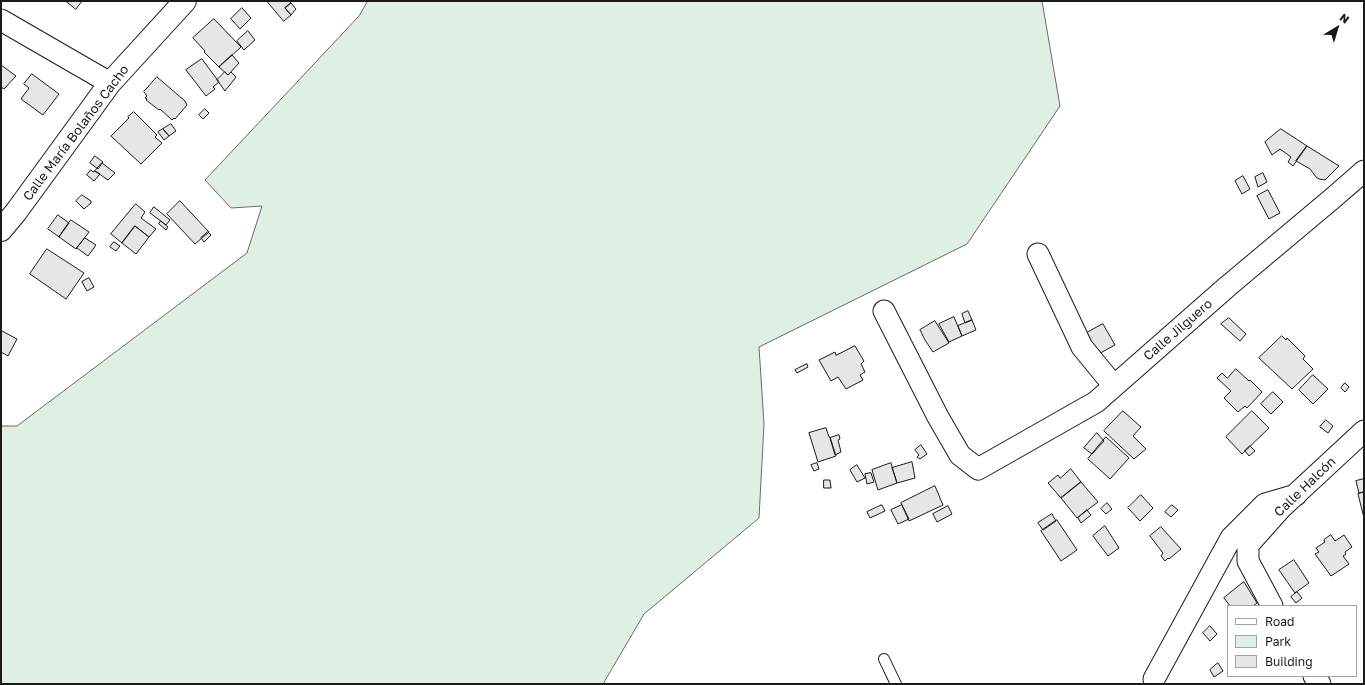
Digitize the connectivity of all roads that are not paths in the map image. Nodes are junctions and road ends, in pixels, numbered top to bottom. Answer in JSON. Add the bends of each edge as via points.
{"nodes":[{"id":1,"x":185,"y":1,"type":"edge"},
{"id":2,"x":1,"y":20,"type":"edge"},
{"id":3,"x":110,"y":83,"type":"junction"},
{"id":4,"x":1364,"y":171,"type":"edge"},
{"id":5,"x":1,"y":230,"type":"edge"},
{"id":6,"x":1038,"y":254,"type":"dead end"},
{"id":7,"x":884,"y":311,"type":"dead end"},
{"id":8,"x":1114,"y":386,"type":"junction"},
{"id":9,"x":1364,"y":431,"type":"edge"},
{"id":10,"x":1296,"y":495,"type":"junction"},
{"id":11,"x":1271,"y":605,"type":"edge"},
{"id":12,"x":884,"y":658,"type":"dead end"},
{"id":13,"x":1154,"y":679,"type":"dead end"},
{"id":14,"x":896,"y":684,"type":"edge"}],
"edges":[{"from":1,"to":3,"type":"street","name":"Calle María Bolaños Cacho"},
{"from":2,"to":3,"type":"street"},
{"from":3,"to":5,"type":"street","name":"Calle María Bolaños Cacho"},
{"from":4,"to":8,"type":"street","name":"Calle Jilguero"},
{"from":6,"to":8,"type":"street","via":[[1082,347]]},
{"from":7,"to":8,"type":"street","name":"Calle Jilguero","via":[[938,417],[960,454],[978,469],[1096,402]]},
{"from":9,"to":10,"type":"street","name":"Calle Halcón"},
{"from":10,"to":11,"type":"street","name":"Calle Halcón","via":[[1248,545],[1248,561]]},
{"from":10,"to":13,"type":"street","via":[[1265,504],[1231,538]]},
{"from":12,"to":14,"type":"lane"}]}
